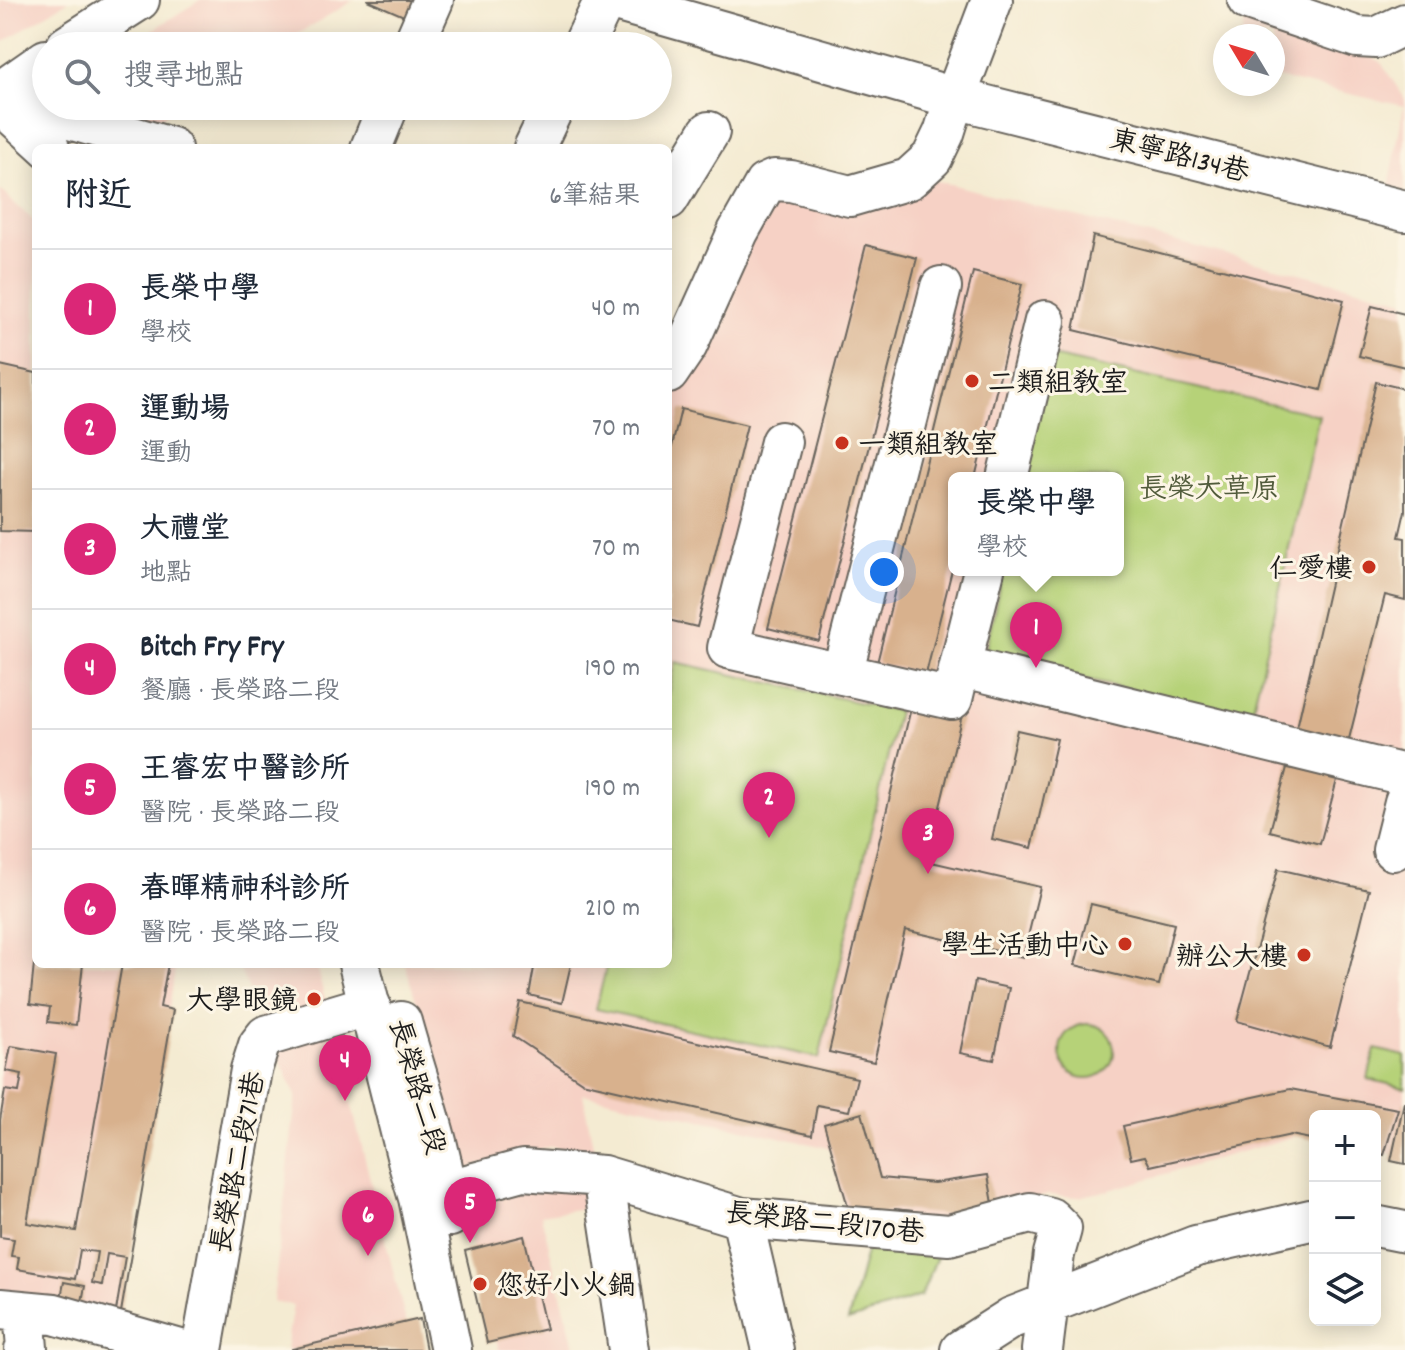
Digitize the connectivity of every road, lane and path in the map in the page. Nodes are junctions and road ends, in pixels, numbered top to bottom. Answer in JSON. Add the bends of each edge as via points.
{"nodes":[{"id":1,"x":139,"y":0,"type":"edge"},
{"id":2,"x":433,"y":0,"type":"edge"},
{"id":3,"x":605,"y":0,"type":"edge"},
{"id":4,"x":612,"y":0,"type":"edge"},
{"id":5,"x":992,"y":0,"type":"edge"},
{"id":6,"x":1248,"y":0,"type":"edge"},
{"id":7,"x":1398,"y":0,"type":"edge"},
{"id":8,"x":1405,"y":12,"type":"edge"},
{"id":9,"x":1405,"y":24,"type":"edge"},
{"id":10,"x":89,"y":32,"type":"edge"},
{"id":11,"x":419,"y":32,"type":"edge"},
{"id":12,"x":590,"y":32,"type":"edge"},
{"id":13,"x":32,"y":70,"type":"edge"},
{"id":14,"x":0,"y":92,"type":"edge"},
{"id":15,"x":955,"y":98,"type":"junction"},
{"id":16,"x":0,"y":101,"type":"edge"},
{"id":17,"x":32,"y":110,"type":"edge"},
{"id":18,"x":69,"y":120,"type":"edge"},
{"id":19,"x":382,"y":120,"type":"edge"},
{"id":20,"x":547,"y":120,"type":"edge"},
{"id":21,"x":709,"y":132,"type":"dead end"},
{"id":22,"x":0,"y":141,"type":"edge"},
{"id":23,"x":45,"y":144,"type":"edge"},
{"id":24,"x":156,"y":144,"type":"edge"},
{"id":25,"x":373,"y":144,"type":"edge"},
{"id":26,"x":536,"y":144,"type":"edge"},
{"id":27,"x":32,"y":169,"type":"edge"},
{"id":28,"x":672,"y":192,"type":"edge"},
{"id":29,"x":1405,"y":211,"type":"edge"},
{"id":30,"x":941,"y":287,"type":"dead end"},
{"id":31,"x":1045,"y":321,"type":"dead end"},
{"id":32,"x":672,"y":367,"type":"edge"},
{"id":33,"x":781,"y":442,"type":"dead end"},
{"id":34,"x":1008,"y":472,"type":"edge"},
{"id":35,"x":982,"y":576,"type":"edge"},
{"id":36,"x":960,"y":666,"type":"junction"},
{"id":37,"x":842,"y":674,"type":"junction"},
{"id":38,"x":1405,"y":775,"type":"edge"},
{"id":39,"x":1405,"y":802,"type":"edge"},
{"id":40,"x":1393,"y":850,"type":"dead end"},
{"id":41,"x":360,"y":968,"type":"edge"},
{"id":42,"x":387,"y":968,"type":"edge"},
{"id":43,"x":370,"y":1005,"type":"junction"},
{"id":44,"x":603,"y":1176,"type":"junction"},
{"id":45,"x":433,"y":1194,"type":"junction"},
{"id":46,"x":742,"y":1218,"type":"junction"},
{"id":47,"x":1309,"y":1220,"type":"edge"},
{"id":48,"x":1381,"y":1227,"type":"edge"},
{"id":49,"x":1405,"y":1232,"type":"edge"},
{"id":50,"x":1048,"y":1304,"type":"junction"},
{"id":51,"x":16,"y":1324,"type":"edge"},
{"id":52,"x":180,"y":1350,"type":"edge"},
{"id":53,"x":202,"y":1350,"type":"edge"},
{"id":54,"x":451,"y":1350,"type":"edge"},
{"id":55,"x":470,"y":1350,"type":"edge"},
{"id":56,"x":629,"y":1350,"type":"edge"},
{"id":57,"x":773,"y":1350,"type":"edge"},
{"id":58,"x":961,"y":1350,"type":"edge"},
{"id":59,"x":1042,"y":1350,"type":"edge"}],
"edges":[{"from":1,"to":10,"type":"street"},
{"from":2,"to":11,"type":"street"},
{"from":3,"to":12,"type":"street"},
{"from":4,"to":15,"type":"street","name":"東寧路134巷"},
{"from":5,"to":15,"type":"street"},
{"from":6,"to":9,"type":"street","via":[[1357,37],[1376,38]]},
{"from":7,"to":8,"type":"street"},
{"from":13,"to":14,"type":"street"},
{"from":15,"to":29,"type":"street","name":"東寧路134巷"},
{"from":15,"to":32,"type":"street","via":[[932,158],[909,179],[850,196],[791,181],[765,184]]},
{"from":16,"to":17,"type":"street"},
{"from":16,"to":23,"type":"street"},
{"from":18,"to":24,"type":"street"},
{"from":19,"to":25,"type":"street"},
{"from":20,"to":26,"type":"street"},
{"from":21,"to":28,"type":"street"},
{"from":22,"to":27,"type":"street"},
{"from":30,"to":37,"type":"street"},
{"from":31,"to":34,"type":"street"},
{"from":33,"to":37,"type":"street","via":[[728,648]]},
{"from":35,"to":36,"type":"street"},
{"from":36,"to":37,"type":"street","via":[[952,699]]},
{"from":36,"to":38,"type":"street"},
{"from":39,"to":40,"type":"street"},
{"from":41,"to":43,"type":"street","name":"長榮路二段"},
{"from":42,"to":45,"type":"street","name":"長榮路二段"},
{"from":43,"to":45,"type":"street","name":"長榮路二段"},
{"from":43,"to":53,"type":"street","name":"長榮路二段71巷","via":[[266,1036],[259,1045]]},
{"from":44,"to":45,"type":"street","name":"長榮路二段170巷","via":[[523,1170]]},
{"from":44,"to":46,"type":"street","name":"長榮路二段170巷"},
{"from":44,"to":56,"type":"street"},
{"from":45,"to":54,"type":"street","name":"長榮路二段"},
{"from":45,"to":55,"type":"street","name":"長榮路二段"},
{"from":46,"to":50,"type":"street","name":"長榮路二段170巷","via":[[949,1235],[1030,1213],[1050,1218],[1061,1229]]},
{"from":46,"to":57,"type":"street"},
{"from":47,"to":50,"type":"street","via":[[1196,1246]]},
{"from":48,"to":49,"type":"street"},
{"from":50,"to":58,"type":"street","via":[[1011,1318]]},
{"from":50,"to":59,"type":"street"},
{"from":51,"to":52,"type":"street","via":[[54,1314]]}]}
